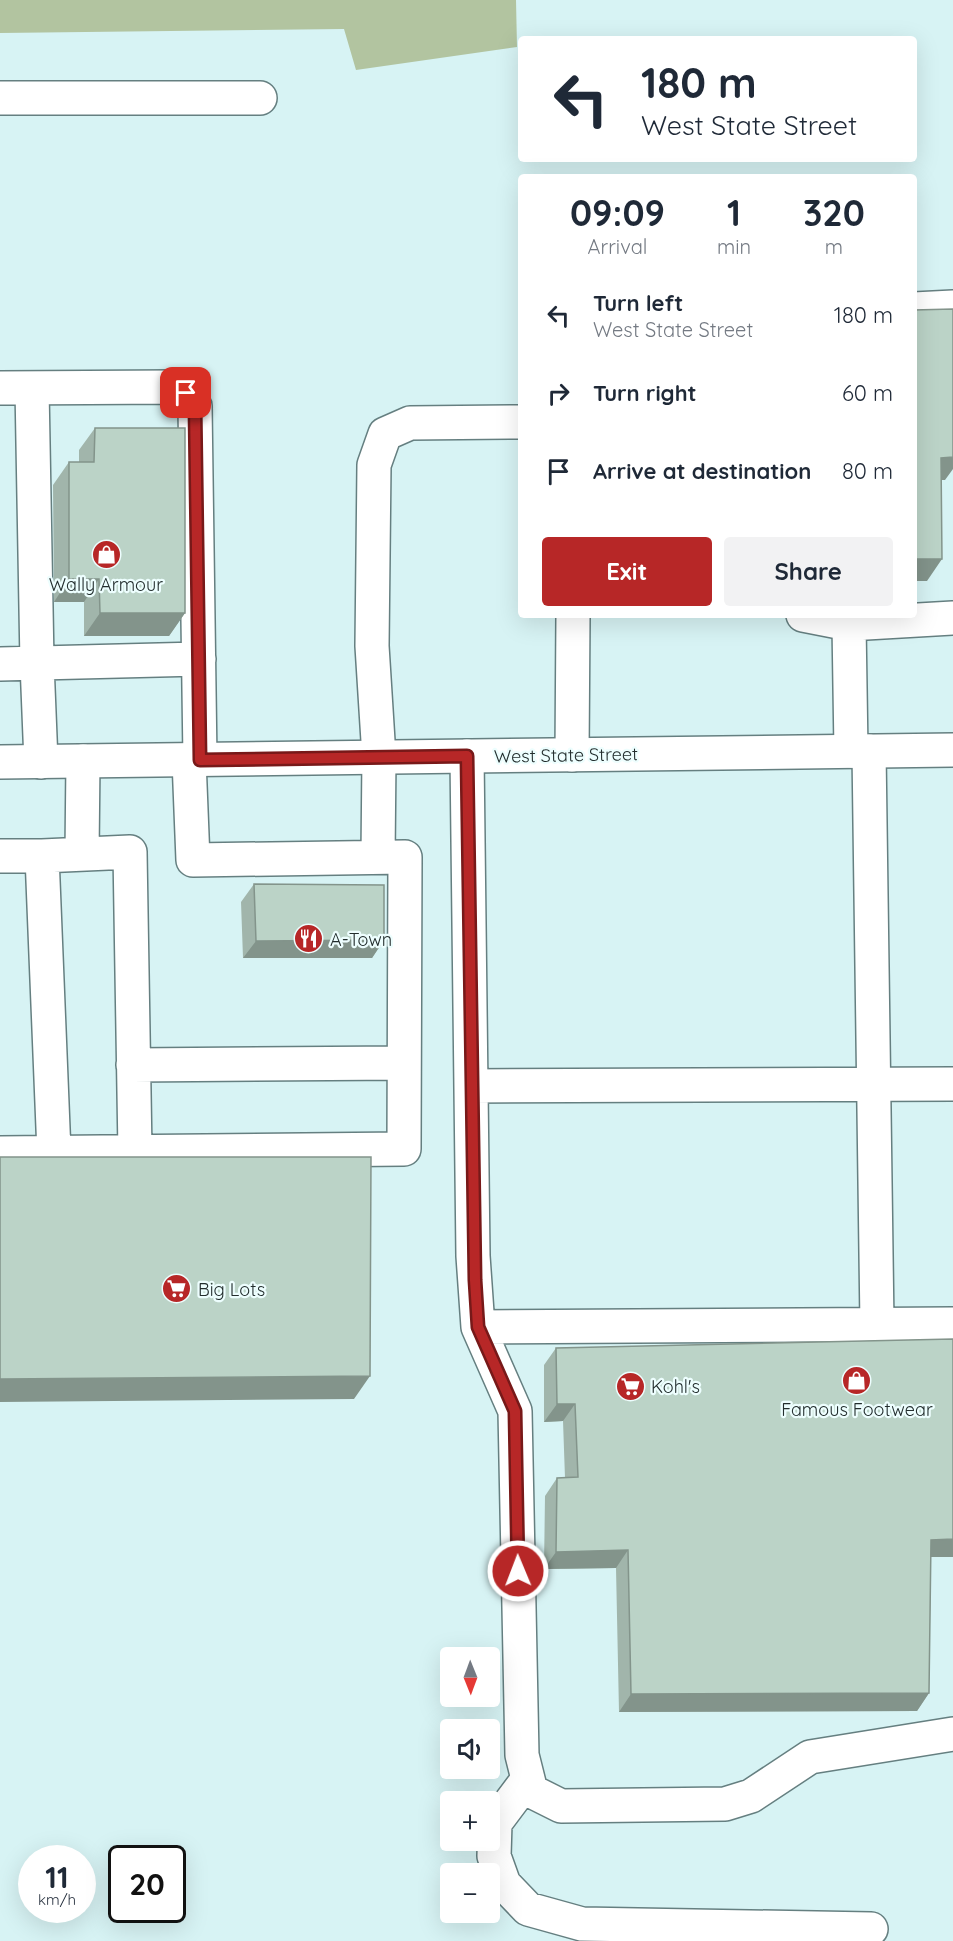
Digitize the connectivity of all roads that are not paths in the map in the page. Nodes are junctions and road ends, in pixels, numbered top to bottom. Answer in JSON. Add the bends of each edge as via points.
{"nodes":[{"id":1,"x":0,"y":98,"type":"edge"},
{"id":2,"x":260,"y":98,"type":"dead end"},
{"id":3,"x":953,"y":307,"type":"edge"},
{"id":4,"x":917,"y":309,"type":"edge"},
{"id":5,"x":16,"y":388,"type":"edge"},
{"id":6,"x":518,"y":422,"type":"edge"},
{"id":7,"x":573,"y":618,"type":"edge"},
{"id":8,"x":818,"y":618,"type":"edge"},
{"id":9,"x":953,"y":618,"type":"edge"},
{"id":10,"x":849,"y":624,"type":"junction"},
{"id":11,"x":199,"y":659,"type":"junction"},
{"id":12,"x":37,"y":663,"type":"junction"},
{"id":13,"x":0,"y":664,"type":"edge"},
{"id":14,"x":953,"y":750,"type":"edge"},
{"id":15,"x":860,"y":751,"type":"junction"},
{"id":16,"x":572,"y":755,"type":"junction"},
{"id":17,"x":467,"y":756,"type":"junction"},
{"id":18,"x":379,"y":757,"type":"junction"},
{"id":19,"x":195,"y":760,"type":"junction"},
{"id":20,"x":83,"y":761,"type":"junction"},
{"id":21,"x":0,"y":762,"type":"edge"},
{"id":22,"x":41,"y":762,"type":"junction"},
{"id":23,"x":82,"y":854,"type":"junction"},
{"id":24,"x":0,"y":856,"type":"edge"},
{"id":25,"x":42,"y":856,"type":"junction"},
{"id":26,"x":378,"y":857,"type":"junction"},
{"id":27,"x":404,"y":1063,"type":"junction"},
{"id":28,"x":134,"y":1065,"type":"junction"},
{"id":29,"x":953,"y":1084,"type":"edge"},
{"id":30,"x":874,"y":1085,"type":"junction"},
{"id":31,"x":471,"y":1086,"type":"junction"},
{"id":32,"x":135,"y":1152,"type":"junction"},
{"id":33,"x":0,"y":1153,"type":"edge"},
{"id":34,"x":54,"y":1153,"type":"junction"},
{"id":35,"x":953,"y":1324,"type":"edge"},
{"id":36,"x":877,"y":1325,"type":"junction"},
{"id":37,"x":478,"y":1327,"type":"junction"},
{"id":38,"x":953,"y":1734,"type":"edge"},
{"id":39,"x":528,"y":1779,"type":"junction"},
{"id":40,"x":872,"y":1929,"type":"dead end"}],
"edges":[{"from":1,"to":2,"type":"main road"},
{"from":3,"to":4,"type":"main road"},
{"from":5,"to":11,"type":"main road","via":[[175,387],[186,393],[195,406]]},
{"from":5,"to":12,"type":"main road"},
{"from":6,"to":18,"type":"main road","via":[[410,423],[385,434],[374,465],[372,646]]},
{"from":7,"to":16,"type":"main road"},
{"from":8,"to":10,"type":"main road"},
{"from":9,"to":10,"type":"main road"},
{"from":10,"to":15,"type":"main road"},
{"from":11,"to":12,"type":"main road"},
{"from":11,"to":19,"type":"main road"},
{"from":12,"to":13,"type":"main road"},
{"from":12,"to":22,"type":"main road"},
{"from":14,"to":15,"type":"main road","name":"West State Street"},
{"from":15,"to":16,"type":"main road","name":"West State Street"},
{"from":15,"to":30,"type":"main road"},
{"from":16,"to":17,"type":"main road","name":"West State Street"},
{"from":17,"to":18,"type":"main road","name":"West State Street"},
{"from":17,"to":31,"type":"main road"},
{"from":18,"to":19,"type":"main road","name":"West State Street"},
{"from":18,"to":26,"type":"main road"},
{"from":19,"to":20,"type":"main road","name":"West State Street"},
{"from":19,"to":26,"type":"main road","via":[[193,860]]},
{"from":20,"to":22,"type":"main road","name":"West State Street"},
{"from":20,"to":23,"type":"main road"},
{"from":21,"to":22,"type":"main road","name":"West State Street"},
{"from":23,"to":25,"type":"main road"},
{"from":23,"to":28,"type":"main road","via":[[130,852]]},
{"from":24,"to":25,"type":"main road"},
{"from":25,"to":34,"type":"main road"},
{"from":26,"to":27,"type":"main road","via":[[405,857]]},
{"from":27,"to":28,"type":"main road"},
{"from":27,"to":32,"type":"main road","via":[[404,1149]]},
{"from":28,"to":32,"type":"main road"},
{"from":29,"to":30,"type":"main road"},
{"from":30,"to":31,"type":"main road"},
{"from":30,"to":36,"type":"main road"},
{"from":31,"to":37,"type":"main road"},
{"from":32,"to":34,"type":"main road"},
{"from":33,"to":34,"type":"main road"},
{"from":35,"to":36,"type":"main road"},
{"from":36,"to":37,"type":"main road"},
{"from":37,"to":39,"type":"main road","via":[[515,1411],[522,1755]]},
{"from":38,"to":39,"type":"main road","via":[[810,1757],[751,1796],[725,1804],[561,1806],[531,1791]]},
{"from":39,"to":40,"type":"main road","via":[[495,1823],[494,1856],[504,1884],[528,1909],[582,1924]]}]}
